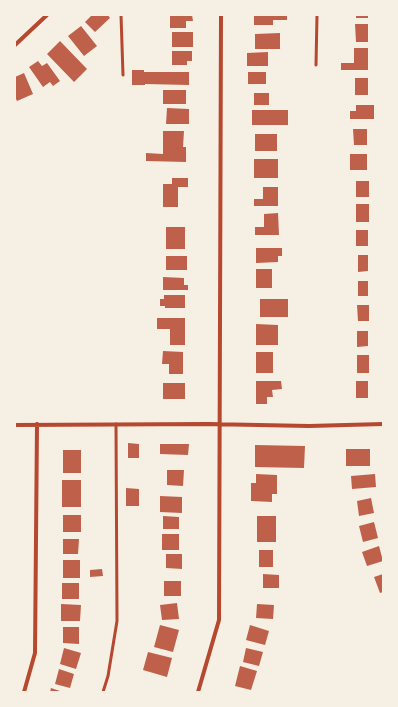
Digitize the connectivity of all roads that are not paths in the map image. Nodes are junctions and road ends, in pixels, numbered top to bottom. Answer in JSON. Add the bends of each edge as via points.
{"nodes":[{"id":1,"x":47,"y":15,"type":"edge"},
{"id":2,"x":121,"y":15,"type":"edge"},
{"id":3,"x":222,"y":15,"type":"edge"},
{"id":4,"x":317,"y":15,"type":"edge"},
{"id":5,"x":15,"y":44,"type":"edge"},
{"id":6,"x":316,"y":65,"type":"dead end"},
{"id":7,"x":123,"y":75,"type":"dead end"},
{"id":8,"x":15,"y":424,"type":"edge"},
{"id":9,"x":37,"y":424,"type":"junction"},
{"id":10,"x":116,"y":424,"type":"junction"},
{"id":11,"x":219,"y":424,"type":"junction"},
{"id":12,"x":383,"y":424,"type":"edge"},
{"id":13,"x":24,"y":692,"type":"edge"},
{"id":14,"x":103,"y":692,"type":"edge"},
{"id":15,"x":198,"y":692,"type":"edge"}],
"edges":[{"from":1,"to":5,"type":"street"},
{"from":2,"to":7,"type":"lane"},
{"from":3,"to":11,"type":"street"},
{"from":4,"to":6,"type":"lane"},
{"from":8,"to":9,"type":"street"},
{"from":9,"to":10,"type":"street"},
{"from":9,"to":13,"type":"street","via":[[35,653]]},
{"from":10,"to":11,"type":"street"},
{"from":10,"to":14,"type":"lane","via":[[117,621]]},
{"from":11,"to":12,"type":"street"},
{"from":11,"to":15,"type":"street","via":[[219,620]]}]}
